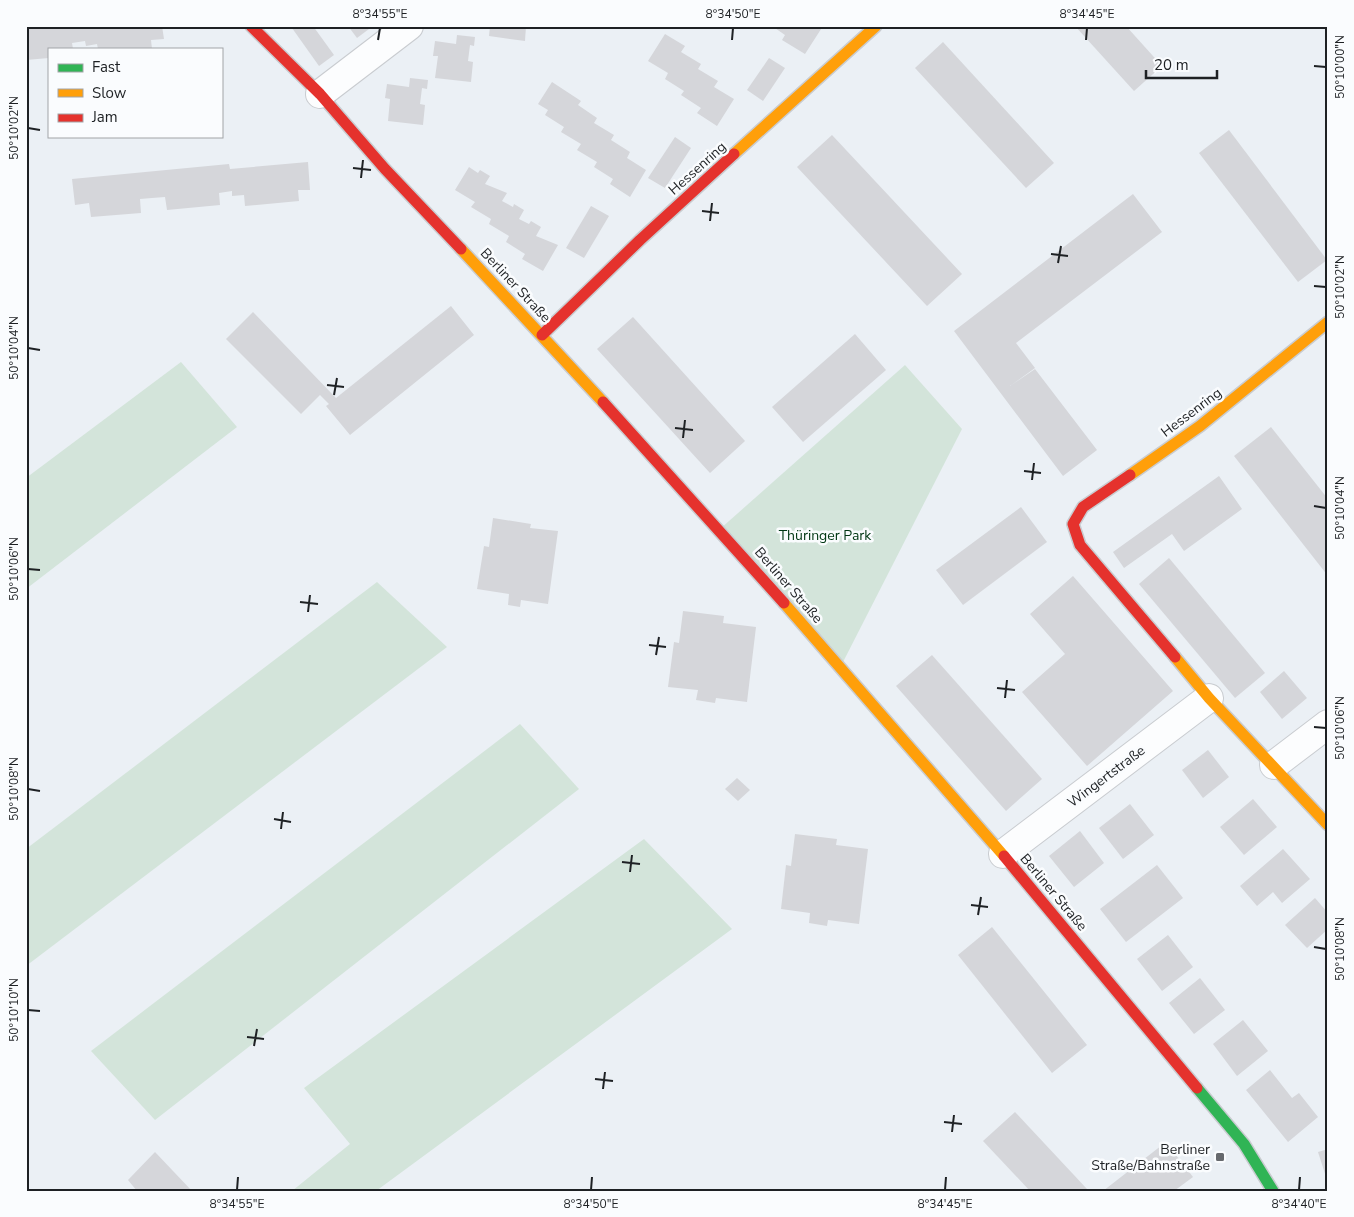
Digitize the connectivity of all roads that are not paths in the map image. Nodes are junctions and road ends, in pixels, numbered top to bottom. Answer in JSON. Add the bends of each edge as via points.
{"nodes":[{"id":1,"x":251,"y":26,"type":"edge"},
{"id":2,"x":409,"y":26,"type":"edge"},
{"id":3,"x":876,"y":26,"type":"edge"},
{"id":4,"x":320,"y":94,"type":"junction"},
{"id":5,"x":1328,"y":322,"type":"edge"},
{"id":6,"x":542,"y":335,"type":"junction"},
{"id":7,"x":1209,"y":698,"type":"junction"},
{"id":8,"x":1328,"y":724,"type":"edge"},
{"id":9,"x":1274,"y":764,"type":"junction"},
{"id":10,"x":1328,"y":825,"type":"edge"},
{"id":11,"x":1003,"y":854,"type":"junction"},
{"id":12,"x":1272,"y":1191,"type":"edge"}],
"edges":[{"from":1,"to":4,"type":"street","name":"Berliner Straße"},
{"from":2,"to":4,"type":"street"},
{"from":3,"to":6,"type":"street","name":"Hessenring","via":[[640,240]]},
{"from":4,"to":6,"type":"street","name":"Berliner Straße","via":[[385,170]]},
{"from":5,"to":7,"type":"street","name":"Hessenring","via":[[1200,426],[1083,507],[1073,524],[1080,545]]},
{"from":6,"to":11,"type":"street","name":"Berliner Straße","via":[[719,529]]},
{"from":7,"to":9,"type":"street"},
{"from":7,"to":11,"type":"street","name":"Wingertstraße"},
{"from":8,"to":9,"type":"street"},
{"from":9,"to":10,"type":"street"},
{"from":11,"to":12,"type":"street","name":"Berliner Straße","via":[[1244,1144]]}]}
